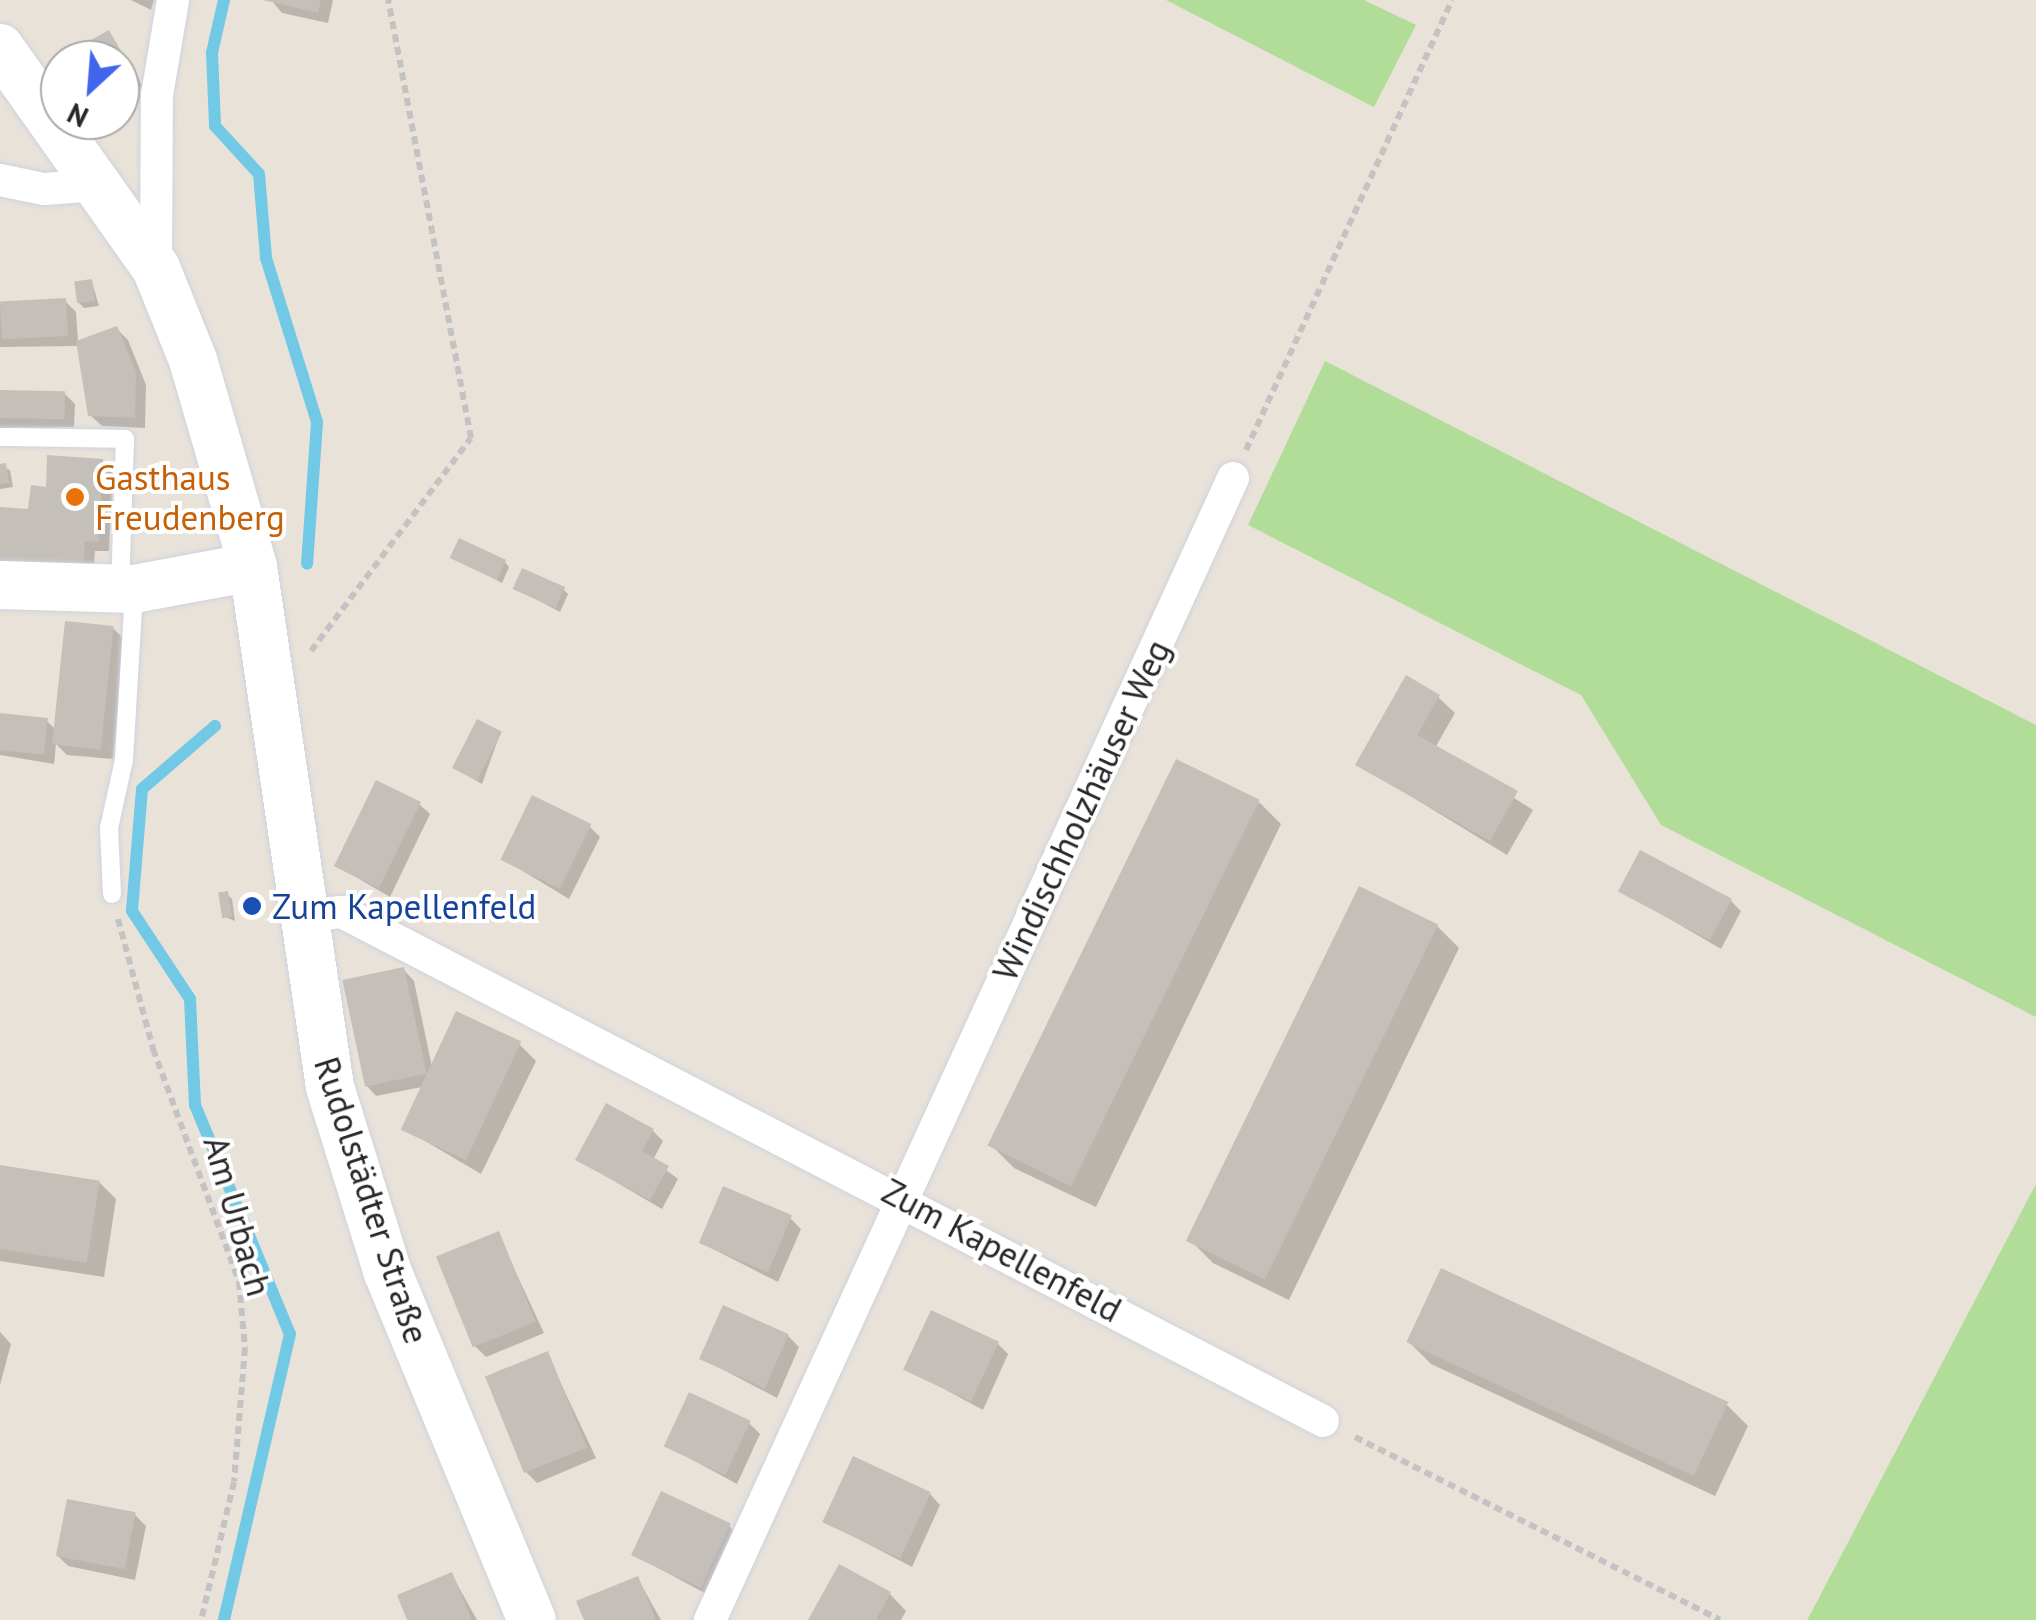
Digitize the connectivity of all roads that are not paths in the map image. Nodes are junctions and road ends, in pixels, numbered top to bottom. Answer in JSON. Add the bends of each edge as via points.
{"nodes":[{"id":1,"x":174,"y":0,"type":"edge"},
{"id":2,"x":0,"y":48,"type":"edge"},
{"id":3,"x":0,"y":180,"type":"edge"},
{"id":4,"x":98,"y":185,"type":"junction"},
{"id":5,"x":156,"y":268,"type":"junction"},
{"id":6,"x":0,"y":437,"type":"edge"},
{"id":7,"x":1234,"y":478,"type":"road end"},
{"id":8,"x":253,"y":566,"type":"junction"},
{"id":9,"x":0,"y":585,"type":"edge"},
{"id":10,"x":126,"y":589,"type":"junction"},
{"id":11,"x":112,"y":894,"type":"road end"},
{"id":12,"x":300,"y":916,"type":"junction"},
{"id":13,"x":904,"y":1198,"type":"junction"},
{"id":14,"x":1323,"y":1420,"type":"road end"},
{"id":15,"x":532,"y":1620,"type":"edge"},
{"id":16,"x":710,"y":1620,"type":"edge"}],
"edges":[{"from":1,"to":5,"type":"street","via":[[157,95]]},
{"from":2,"to":4,"type":"street","name":"Rudolstädter Straße"},
{"from":3,"to":4,"type":"street","via":[[44,189]]},
{"from":4,"to":5,"type":"street","name":"Rudolstädter Straße"},
{"from":5,"to":8,"type":"street","name":"Rudolstädter Straße"},
{"from":6,"to":10,"type":"lane","via":[[126,439]]},
{"from":7,"to":13,"type":"street","name":"Windischholzhäuser Weg"},
{"from":8,"to":10,"type":"street"},
{"from":8,"to":12,"type":"street","name":"Rudolstädter Straße"},
{"from":9,"to":10,"type":"street"},
{"from":10,"to":11,"type":"lane","via":[[124,760],[109,828]]},
{"from":12,"to":13,"type":"street","name":"Zum Kapellenfeld","via":[[342,912]]},
{"from":12,"to":15,"type":"street","name":"Rudolstädter Straße","via":[[330,1088],[388,1273]]},
{"from":13,"to":14,"type":"street","name":"Zum Kapellenfeld"},
{"from":13,"to":16,"type":"street","name":"Windischholzhäuser Weg"}]}
